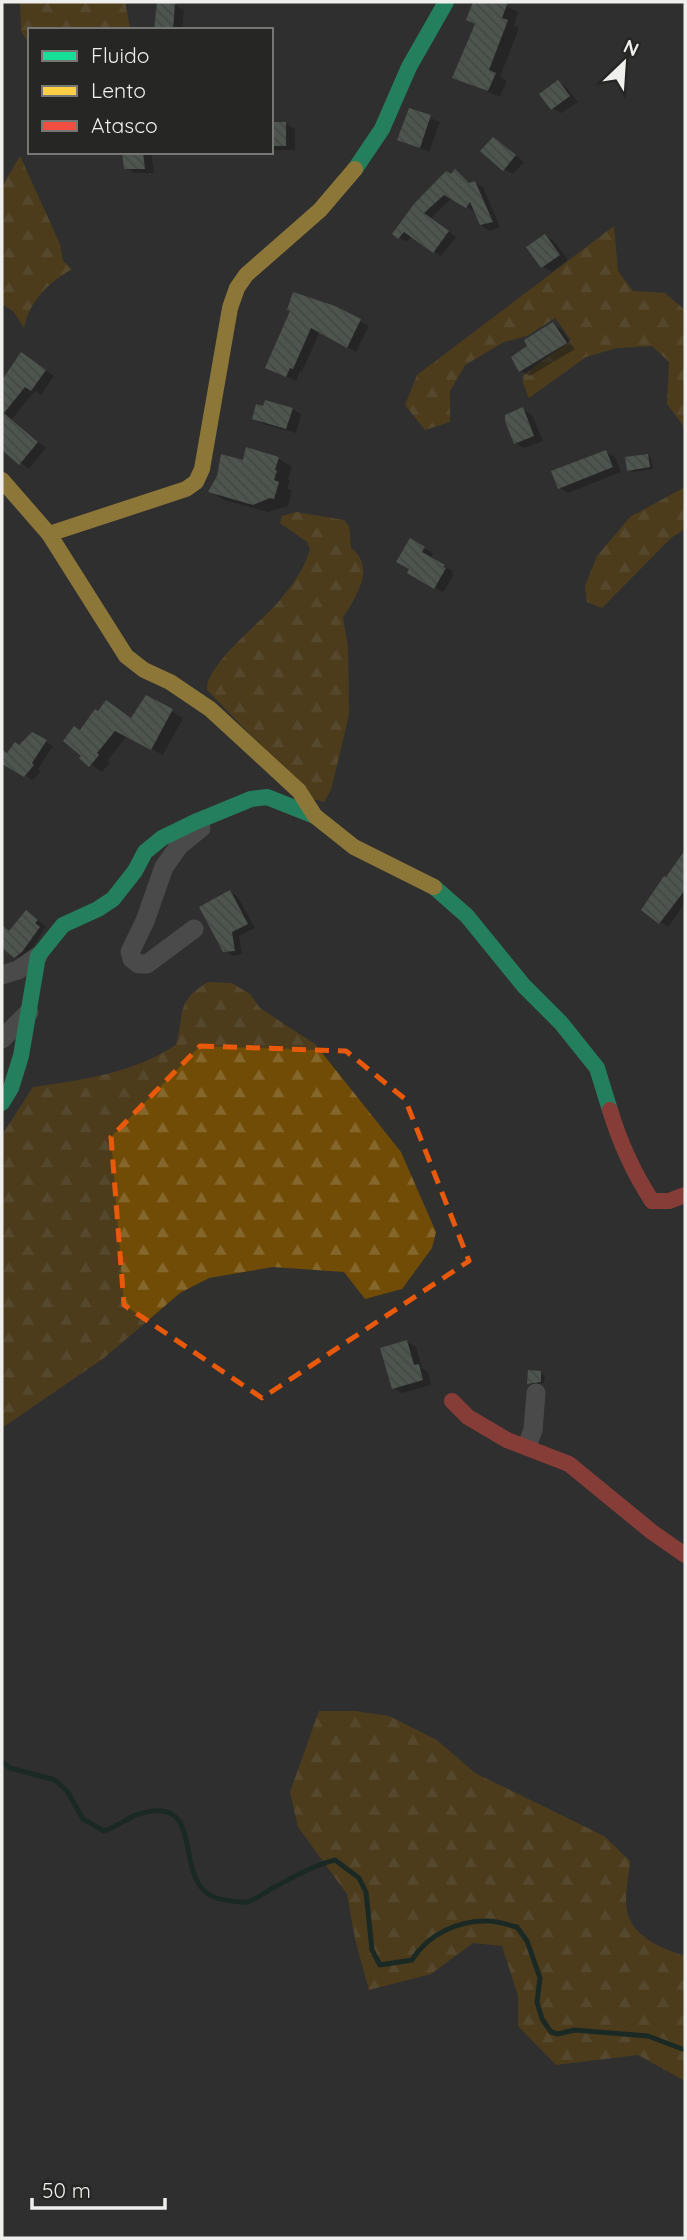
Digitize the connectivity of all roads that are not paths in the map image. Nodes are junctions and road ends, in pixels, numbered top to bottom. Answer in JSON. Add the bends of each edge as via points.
{"nodes":[{"id":1,"x":446,"y":2,"type":"edge"},
{"id":2,"x":2,"y":480,"type":"edge"},
{"id":3,"x":50,"y":534,"type":"junction"},
{"id":4,"x":314,"y":816,"type":"junction"},
{"id":5,"x":211,"y":817,"type":"junction"},
{"id":6,"x":194,"y":929,"type":"dead end"},
{"id":7,"x":38,"y":956,"type":"junction"},
{"id":8,"x":2,"y":975,"type":"edge"},
{"id":9,"x":30,"y":1011,"type":"junction"},
{"id":10,"x":2,"y":1039,"type":"edge"},
{"id":11,"x":2,"y":1103,"type":"edge"},
{"id":12,"x":685,"y":1195,"type":"edge"},
{"id":13,"x":536,"y":1393,"type":"dead end"},
{"id":14,"x":452,"y":1401,"type":"dead end"},
{"id":15,"x":527,"y":1447,"type":"junction"},
{"id":16,"x":685,"y":1555,"type":"edge"}],
"edges":[{"from":1,"to":3,"type":"street","via":[[409,67],[382,129],[348,180],[237,288],[196,482]]},
{"from":2,"to":3,"type":"street"},
{"from":3,"to":4,"type":"street","via":[[126,656],[210,709],[299,792]]},
{"from":4,"to":5,"type":"street","via":[[267,797]]},
{"from":4,"to":12,"type":"street","via":[[354,847],[437,888],[467,916],[597,1068],[619,1141],[652,1201]]},
{"from":5,"to":6,"type":"street","via":[[164,867],[130,952],[132,960],[147,964]]},
{"from":5,"to":7,"type":"street","via":[[162,838],[145,852],[113,900],[63,925]]},
{"from":7,"to":8,"type":"street"},
{"from":7,"to":9,"type":"street"},
{"from":9,"to":10,"type":"street"},
{"from":9,"to":11,"type":"street","via":[[18,1067]]},
{"from":13,"to":15,"type":"street"},
{"from":14,"to":15,"type":"street","via":[[497,1435]]},
{"from":15,"to":16,"type":"street","via":[[569,1464]]}]}
